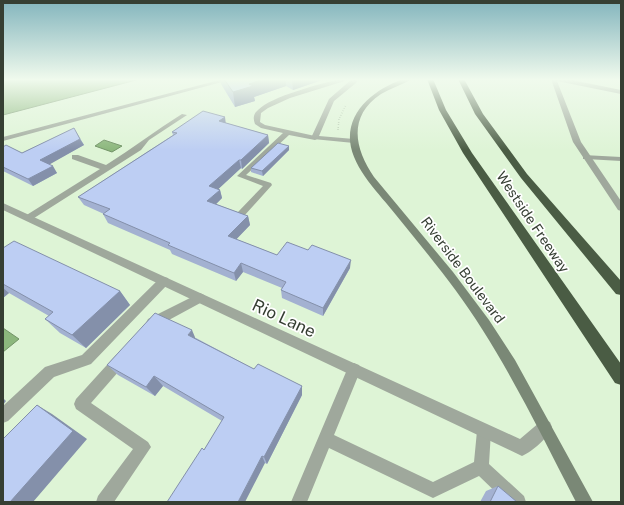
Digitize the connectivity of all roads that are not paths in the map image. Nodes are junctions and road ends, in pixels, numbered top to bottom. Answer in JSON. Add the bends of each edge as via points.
{"nodes":[{"id":1,"x":141,"y":103,"type":"edge"},
{"id":2,"x":276,"y":103,"type":"edge"},
{"id":3,"x":330,"y":103,"type":"edge"},
{"id":4,"x":367,"y":103,"type":"edge"},
{"id":5,"x":440,"y":103,"type":"edge"},
{"id":6,"x":473,"y":103,"type":"edge"},
{"id":7,"x":563,"y":103,"type":"edge"},
{"id":8,"x":184,"y":115,"type":"dead end"},
{"id":9,"x":287,"y":133,"type":"junction"},
{"id":10,"x":314,"y":138,"type":"junction"},
{"id":11,"x":3,"y":139,"type":"edge"},
{"id":12,"x":354,"y":141,"type":"junction"},
{"id":13,"x":75,"y":157,"type":"dead end"},
{"id":14,"x":586,"y":157,"type":"junction"},
{"id":15,"x":621,"y":159,"type":"edge"},
{"id":16,"x":106,"y":168,"type":"junction"},
{"id":17,"x":3,"y":206,"type":"edge"},
{"id":18,"x":621,"y":208,"type":"edge"},
{"id":19,"x":241,"y":214,"type":"edge"},
{"id":20,"x":28,"y":218,"type":"junction"},
{"id":21,"x":164,"y":281,"type":"junction"},
{"id":22,"x":621,"y":290,"type":"edge"},
{"id":23,"x":200,"y":298,"type":"junction"},
{"id":24,"x":142,"y":334,"type":"edge"},
{"id":25,"x":127,"y":351,"type":"edge"},
{"id":26,"x":354,"y":369,"type":"junction"},
{"id":27,"x":621,"y":377,"type":"edge"},
{"id":28,"x":3,"y":416,"type":"edge"},
{"id":29,"x":545,"y":427,"type":"junction"},
{"id":30,"x":484,"y":431,"type":"junction"},
{"id":31,"x":326,"y":439,"type":"junction"},
{"id":32,"x":481,"y":468,"type":"junction"},
{"id":33,"x":104,"y":502,"type":"edge"},
{"id":34,"x":299,"y":502,"type":"edge"},
{"id":35,"x":518,"y":502,"type":"edge"},
{"id":36,"x":585,"y":502,"type":"edge"}],
"edges":[{"from":1,"to":11,"type":"street"},
{"from":2,"to":9,"type":"street","via":[[260,111],[256,117],[257,123]]},
{"from":3,"to":10,"type":"street"},
{"from":4,"to":12,"type":"street","name":"Riverside Boulevard","via":[[356,120]]},
{"from":5,"to":27,"type":"highway","name":"Westside Freeway","via":[[469,154]]},
{"from":6,"to":22,"type":"highway","name":"Westside Freeway","via":[[524,176]]},
{"from":7,"to":14,"type":"street","via":[[573,132]]},
{"from":8,"to":16,"type":"street"},
{"from":9,"to":10,"type":"street"},
{"from":9,"to":19,"type":"street","via":[[241,176],[268,185]]},
{"from":10,"to":12,"type":"street"},
{"from":12,"to":29,"type":"street","name":"Riverside Boulevard","via":[[357,155],[364,168],[480,315]]},
{"from":13,"to":16,"type":"street"},
{"from":14,"to":15,"type":"street"},
{"from":14,"to":18,"type":"street"},
{"from":16,"to":20,"type":"street"},
{"from":17,"to":20,"type":"street","name":"Rio Lane"},
{"from":20,"to":21,"type":"street","name":"Rio Lane"},
{"from":21,"to":23,"type":"street","name":"Rio Lane"},
{"from":21,"to":28,"type":"street","via":[[86,360],[50,372]]},
{"from":23,"to":24,"type":"street","via":[[152,322]]},
{"from":23,"to":26,"type":"street","name":"Rio Lane"},
{"from":25,"to":33,"type":"street","via":[[81,404],[143,447]]},
{"from":26,"to":30,"type":"street","name":"Rio Lane"},
{"from":26,"to":31,"type":"street"},
{"from":29,"to":30,"type":"street","name":"Rio Lane","via":[[522,448]]},
{"from":29,"to":36,"type":"street","name":"Riverside Boulevard"},
{"from":30,"to":32,"type":"street"},
{"from":31,"to":32,"type":"street","via":[[433,490]]},
{"from":31,"to":34,"type":"street"},
{"from":32,"to":35,"type":"street"}]}
